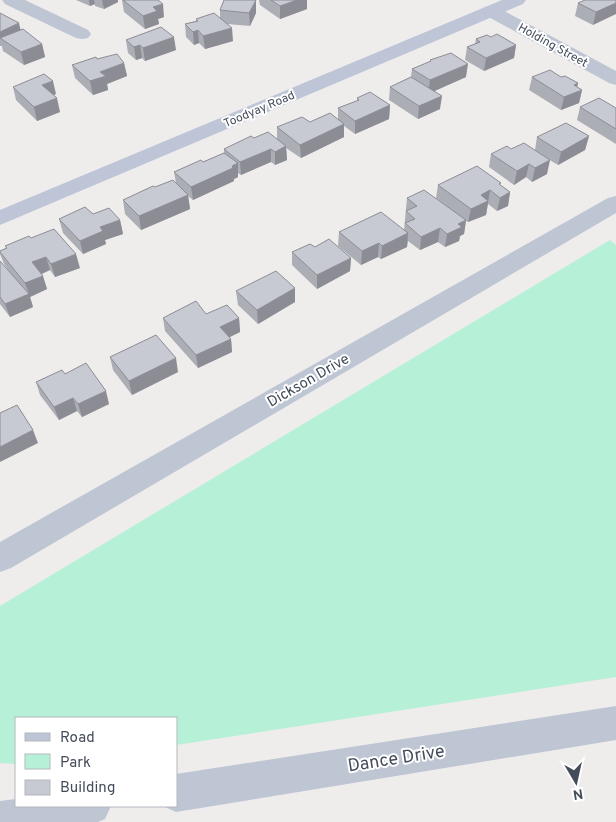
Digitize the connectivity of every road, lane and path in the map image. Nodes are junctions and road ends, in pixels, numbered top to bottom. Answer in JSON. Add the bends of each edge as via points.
{"nodes":[{"id":1,"x":11,"y":0,"type":"edge"},
{"id":2,"x":517,"y":0,"type":"edge"},
{"id":3,"x":490,"y":11,"type":"junction"},
{"id":4,"x":82,"y":34,"type":"dead end"},
{"id":5,"x":616,"y":80,"type":"edge"},
{"id":6,"x":612,"y":210,"type":"edge"},
{"id":7,"x":0,"y":218,"type":"edge"},
{"id":8,"x":0,"y":558,"type":"edge"},
{"id":9,"x":616,"y":723,"type":"edge"},
{"id":10,"x":178,"y":793,"type":"edge"},
{"id":11,"x":85,"y":807,"type":"edge"},
{"id":12,"x":0,"y":820,"type":"edge"}],
"edges":[{"from":1,"to":4,"type":"street"},
{"from":2,"to":3,"type":"main road","name":"Toodyay Road"},
{"from":3,"to":5,"type":"street","name":"Holding Street"},
{"from":3,"to":7,"type":"main road","name":"Toodyay Road"},
{"from":6,"to":8,"type":"street","name":"Dickson Drive"},
{"from":9,"to":10,"type":"street","name":"Dance Drive"},
{"from":11,"to":12,"type":"street"}]}
